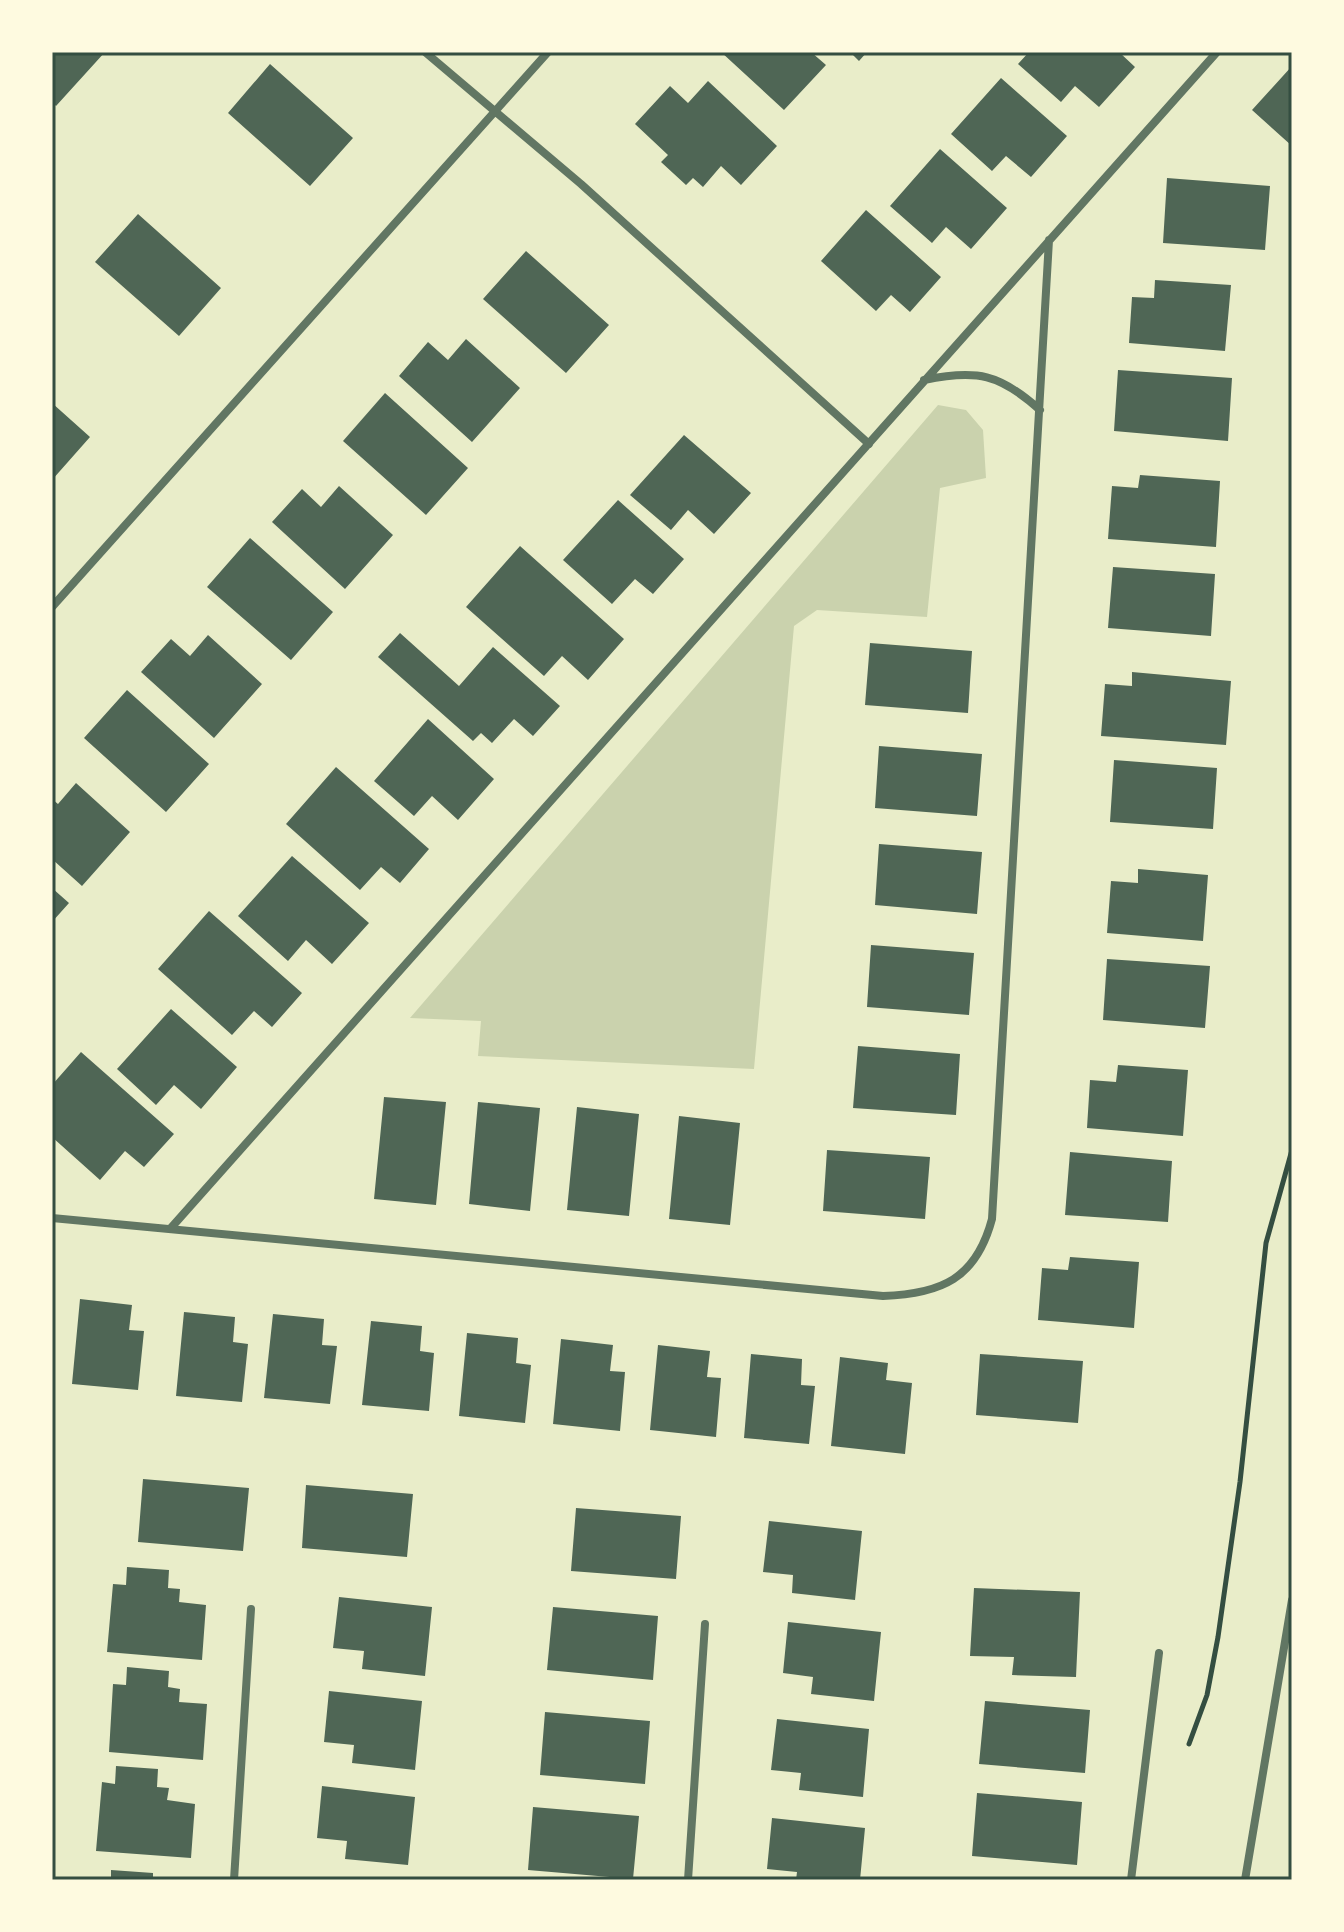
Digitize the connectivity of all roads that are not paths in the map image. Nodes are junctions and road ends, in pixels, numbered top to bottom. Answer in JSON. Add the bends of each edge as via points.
{"nodes":[{"id":1,"x":425,"y":52,"type":"edge"},
{"id":2,"x":548,"y":52,"type":"edge"},
{"id":3,"x":1217,"y":52,"type":"edge"},
{"id":4,"x":495,"y":111,"type":"junction"},
{"id":5,"x":1049,"y":240,"type":"junction"},
{"id":6,"x":924,"y":380,"type":"junction"},
{"id":7,"x":1040,"y":410,"type":"junction"},
{"id":8,"x":869,"y":444,"type":"junction"},
{"id":9,"x":52,"y":607,"type":"edge"},
{"id":10,"x":52,"y":1218,"type":"edge"},
{"id":11,"x":170,"y":1229,"type":"junction"},
{"id":12,"x":1292,"y":1600,"type":"edge"},
{"id":13,"x":251,"y":1609,"type":"dead end"},
{"id":14,"x":705,"y":1624,"type":"dead end"},
{"id":15,"x":1159,"y":1653,"type":"dead end"},
{"id":16,"x":234,"y":1880,"type":"edge"},
{"id":17,"x":688,"y":1880,"type":"edge"},
{"id":18,"x":1131,"y":1880,"type":"edge"},
{"id":19,"x":1245,"y":1880,"type":"edge"}],
"edges":[{"from":1,"to":4,"type":"street"},
{"from":2,"to":4,"type":"street"},
{"from":3,"to":5,"type":"street"},
{"from":4,"to":8,"type":"street"},
{"from":4,"to":9,"type":"street"},
{"from":5,"to":6,"type":"street"},
{"from":5,"to":7,"type":"street"},
{"from":6,"to":7,"type":"street","via":[[955,374],[987,376],[1016,389]]},
{"from":6,"to":8,"type":"street"},
{"from":7,"to":11,"type":"street","via":[[992,1219],[977,1258],[963,1273],[939,1288],[883,1296]]},
{"from":8,"to":11,"type":"street"},
{"from":10,"to":11,"type":"street"},
{"from":12,"to":19,"type":"street"},
{"from":13,"to":16,"type":"street"},
{"from":14,"to":17,"type":"street"},
{"from":15,"to":18,"type":"street"}]}
